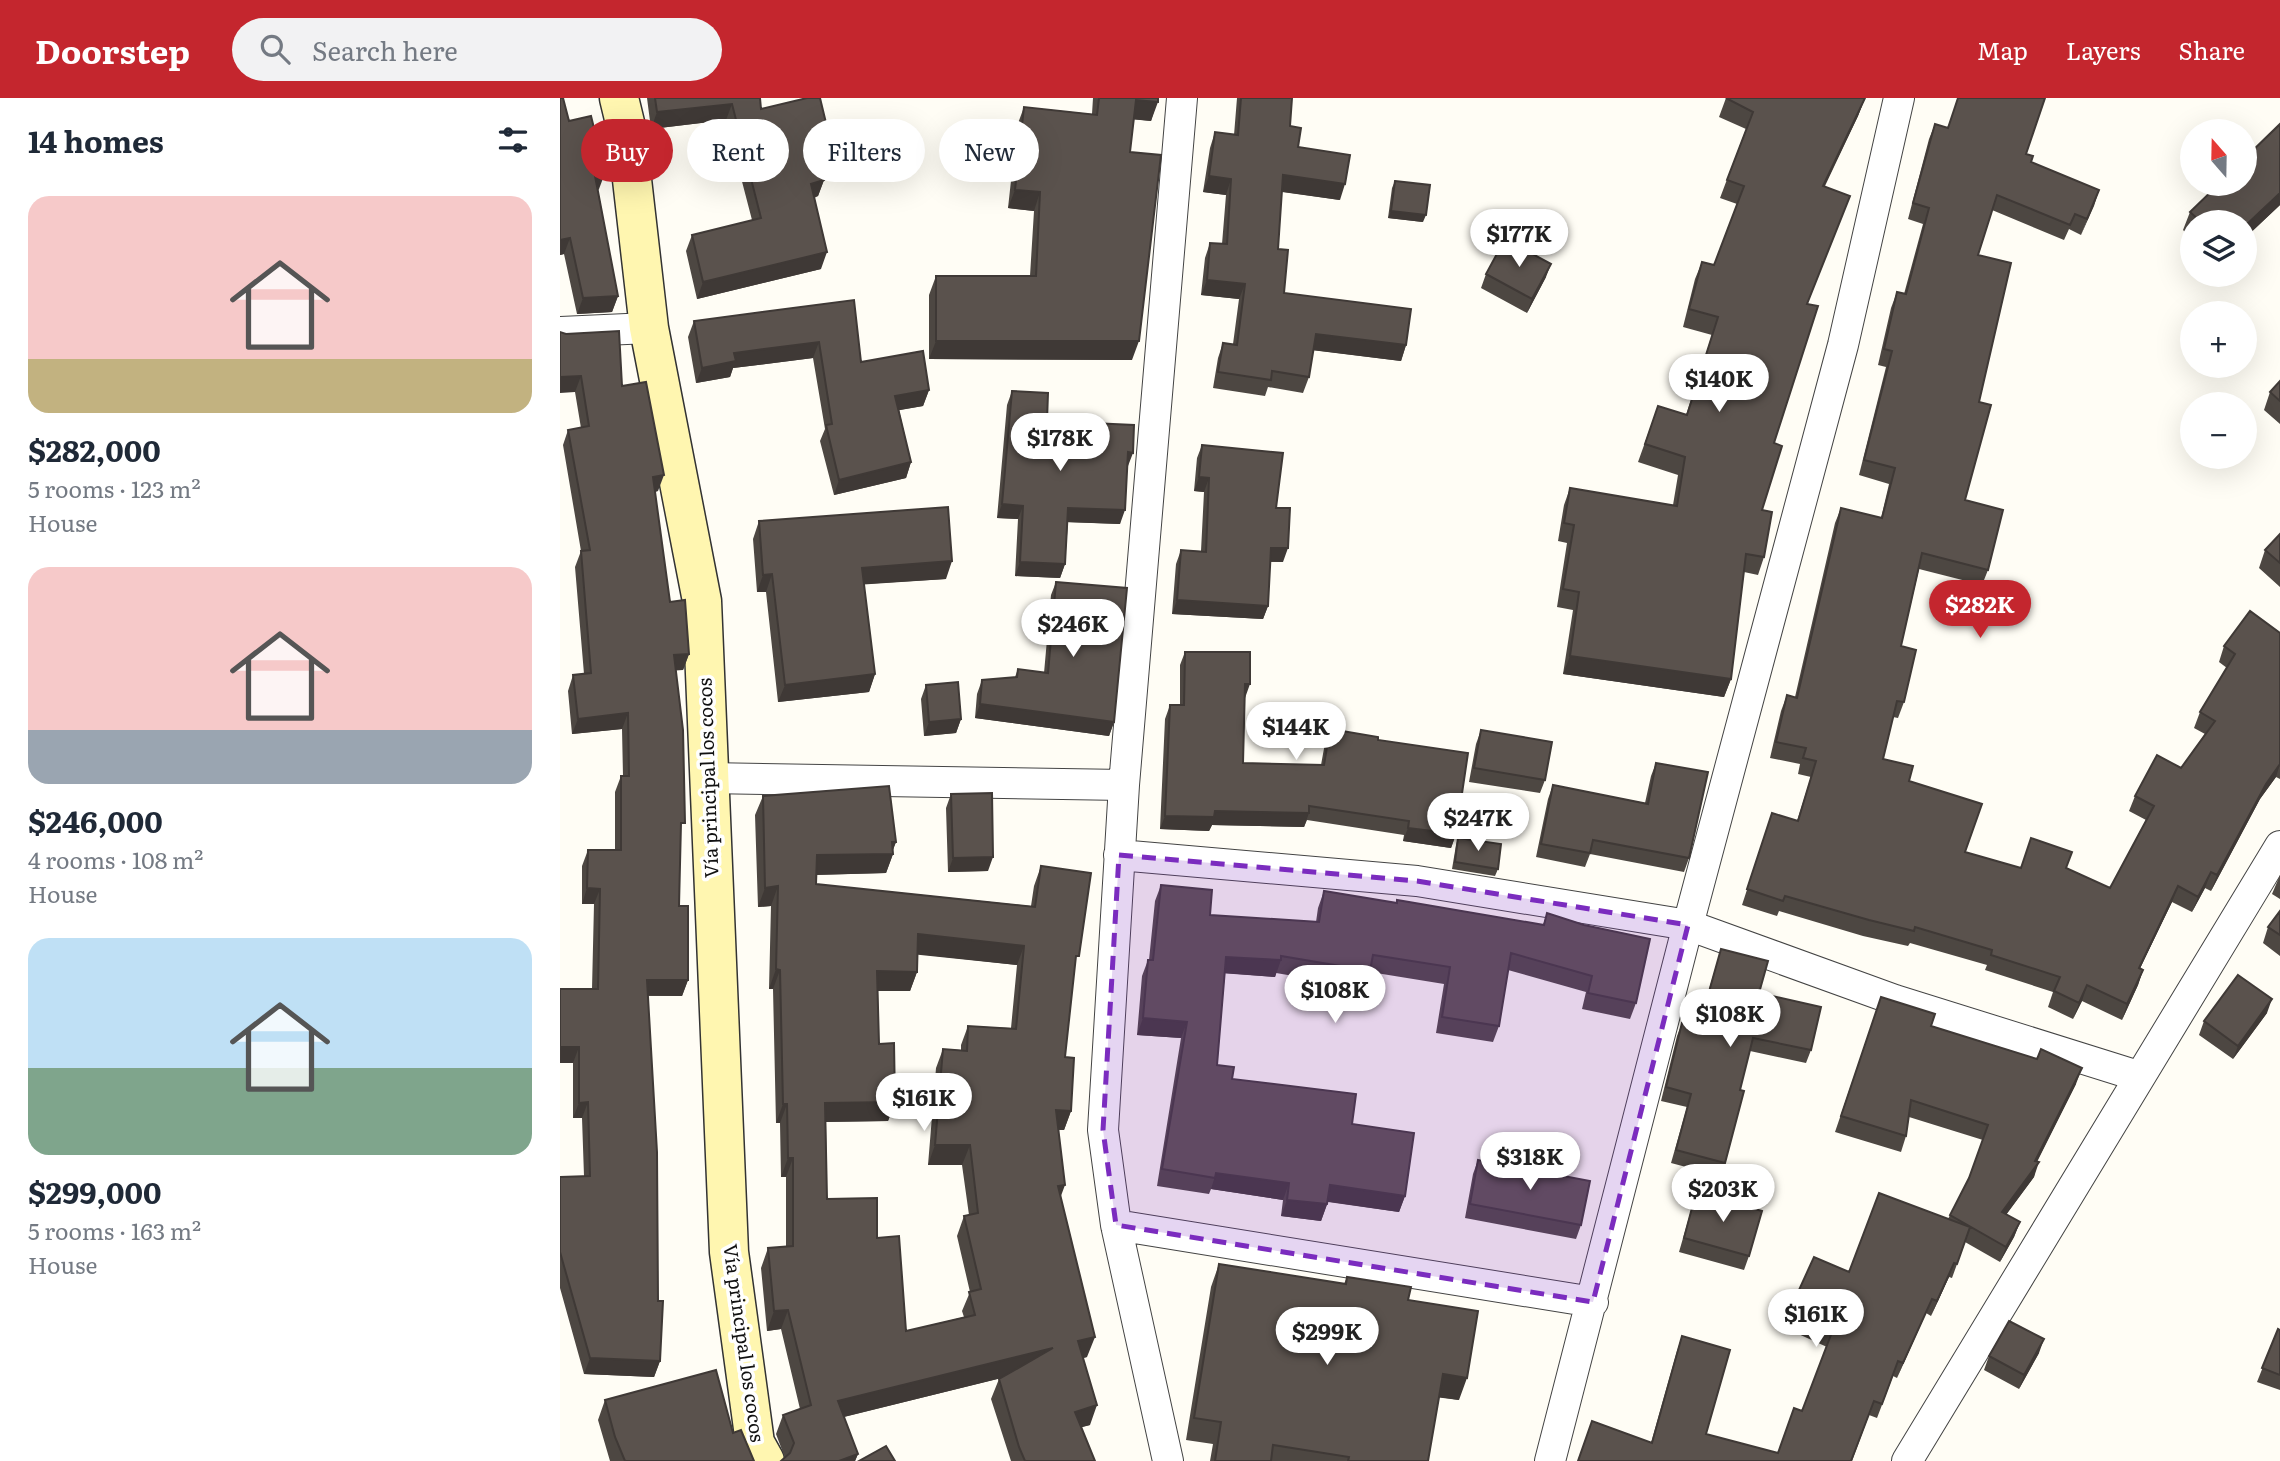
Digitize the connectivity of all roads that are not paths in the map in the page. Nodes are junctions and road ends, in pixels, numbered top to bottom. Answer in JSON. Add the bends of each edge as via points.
{"nodes":[{"id":1,"x":619,"y":98,"type":"edge"},
{"id":2,"x":1182,"y":98,"type":"edge"},
{"id":3,"x":1899,"y":98,"type":"edge"},
{"id":4,"x":649,"y":328,"type":"junction"},
{"id":5,"x":560,"y":332,"type":"edge"},
{"id":6,"x":707,"y":778,"type":"junction"},
{"id":7,"x":1124,"y":785,"type":"junction"},
{"id":8,"x":2280,"y":846,"type":"edge"},
{"id":9,"x":1119,"y":855,"type":"junction"},
{"id":10,"x":1688,"y":925,"type":"junction"},
{"id":11,"x":2138,"y":1076,"type":"junction"},
{"id":12,"x":1116,"y":1225,"type":"junction"},
{"id":13,"x":1593,"y":1303,"type":"junction"},
{"id":14,"x":765,"y":1461,"type":"edge"},
{"id":15,"x":1168,"y":1461,"type":"edge"},
{"id":16,"x":1550,"y":1461,"type":"edge"},
{"id":17,"x":1907,"y":1461,"type":"edge"}],
"edges":[{"from":1,"to":4,"type":"street","name":"Vía principal los cocos"},
{"from":2,"to":7,"type":"street"},
{"from":3,"to":10,"type":"street","via":[[1843,345]]},
{"from":4,"to":5,"type":"street"},
{"from":4,"to":6,"type":"street","name":"Vía principal los cocos","via":[[702,601]]},
{"from":6,"to":7,"type":"street"},
{"from":6,"to":14,"type":"street","name":"Vía principal los cocos","via":[[729,1252],[755,1443]]},
{"from":7,"to":9,"type":"street"},
{"from":8,"to":11,"type":"street"},
{"from":9,"to":10,"type":"street","via":[[1416,881]]},
{"from":9,"to":12,"type":"street","via":[[1103,1130]]},
{"from":10,"to":11,"type":"street","via":[[1895,1000]]},
{"from":10,"to":13,"type":"street"},
{"from":11,"to":17,"type":"street"},
{"from":12,"to":13,"type":"street"},
{"from":12,"to":15,"type":"street"},
{"from":13,"to":16,"type":"street"}]}
